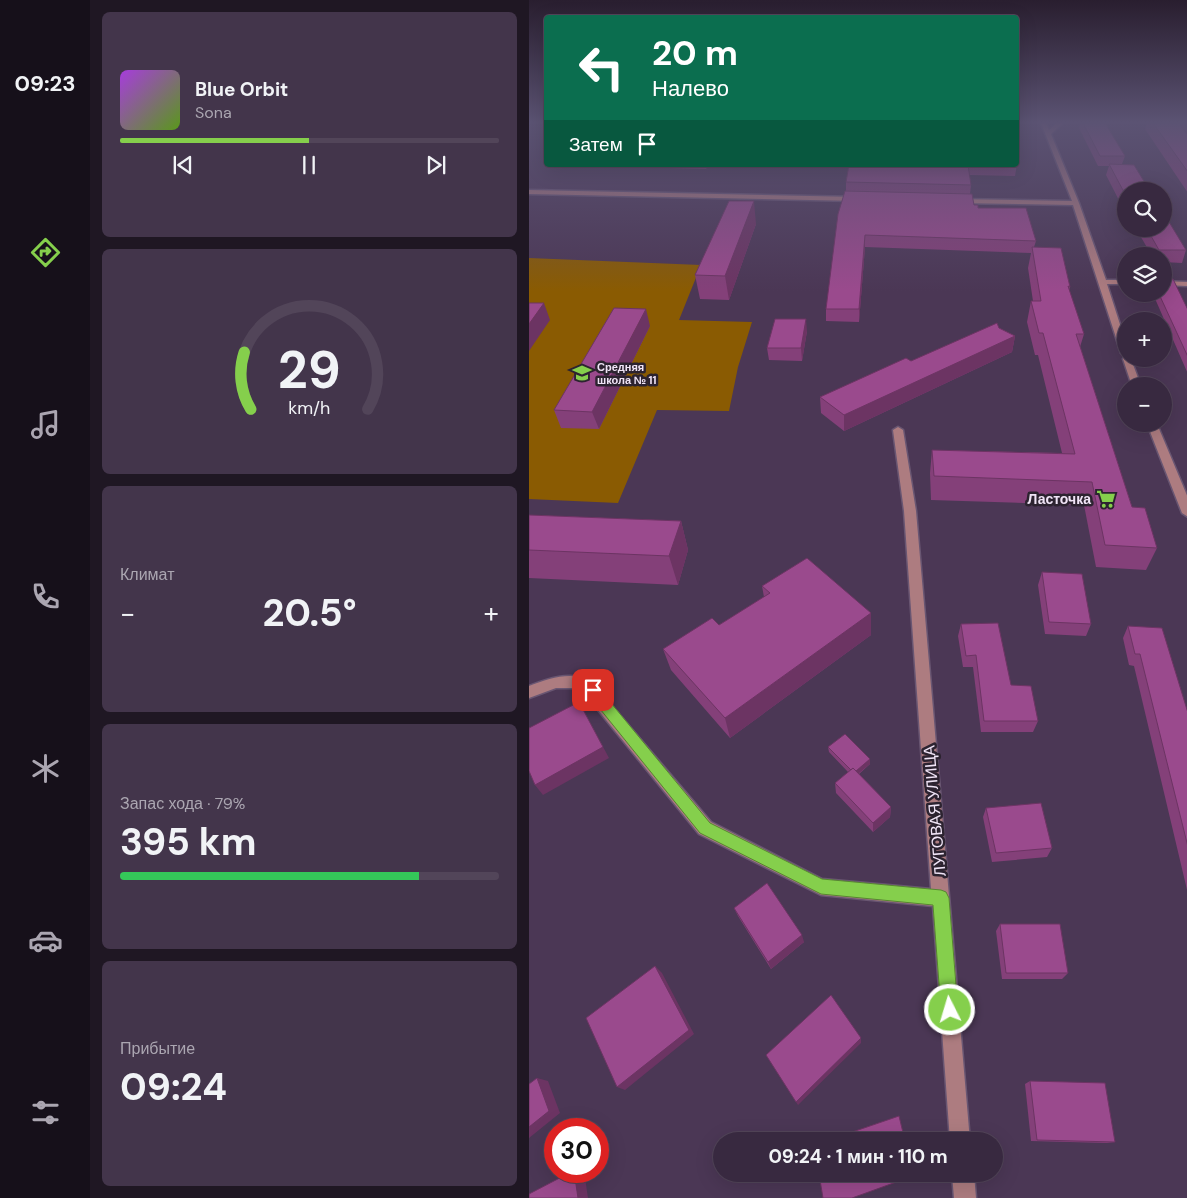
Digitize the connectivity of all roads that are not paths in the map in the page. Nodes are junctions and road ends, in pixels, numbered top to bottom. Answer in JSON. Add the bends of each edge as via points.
{"nodes":[{"id":1,"x":1066,"y":179,"type":"edge"},
{"id":2,"x":529,"y":192,"type":"edge"},
{"id":3,"x":868,"y":199,"type":"edge"},
{"id":4,"x":945,"y":200,"type":"edge"},
{"id":5,"x":1075,"y":203,"type":"junction"},
{"id":6,"x":1104,"y":282,"type":"junction"},
{"id":7,"x":1117,"y":282,"type":"edge"},
{"id":8,"x":1172,"y":283,"type":"edge"},
{"id":9,"x":1187,"y":284,"type":"edge"},
{"id":10,"x":1117,"y":326,"type":"edge"},
{"id":11,"x":898,"y":430,"type":"dead end"},
{"id":12,"x":1155,"y":432,"type":"edge"},
{"id":13,"x":1187,"y":513,"type":"edge"},
{"id":14,"x":529,"y":692,"type":"edge"},
{"id":15,"x":941,"y":898,"type":"junction"},
{"id":16,"x":959,"y":1132,"type":"edge"},
{"id":17,"x":964,"y":1182,"type":"edge"},
{"id":18,"x":965,"y":1198,"type":"edge"}],
"edges":[{"from":1,"to":5,"type":"street"},
{"from":2,"to":3,"type":"street"},
{"from":4,"to":5,"type":"street"},
{"from":5,"to":6,"type":"street"},
{"from":6,"to":7,"type":"street"},
{"from":6,"to":10,"type":"street"},
{"from":8,"to":9,"type":"street"},
{"from":11,"to":15,"type":"street","name":"ЛУГОВАЯ УЛИЦА","via":[[910,511]]},
{"from":12,"to":13,"type":"street"},
{"from":14,"to":15,"type":"street","via":[[551,682],[584,682],[705,828],[821,886]]},
{"from":15,"to":16,"type":"street","name":"ЛУГОВАЯ УЛИЦА"},
{"from":17,"to":18,"type":"street"}]}
